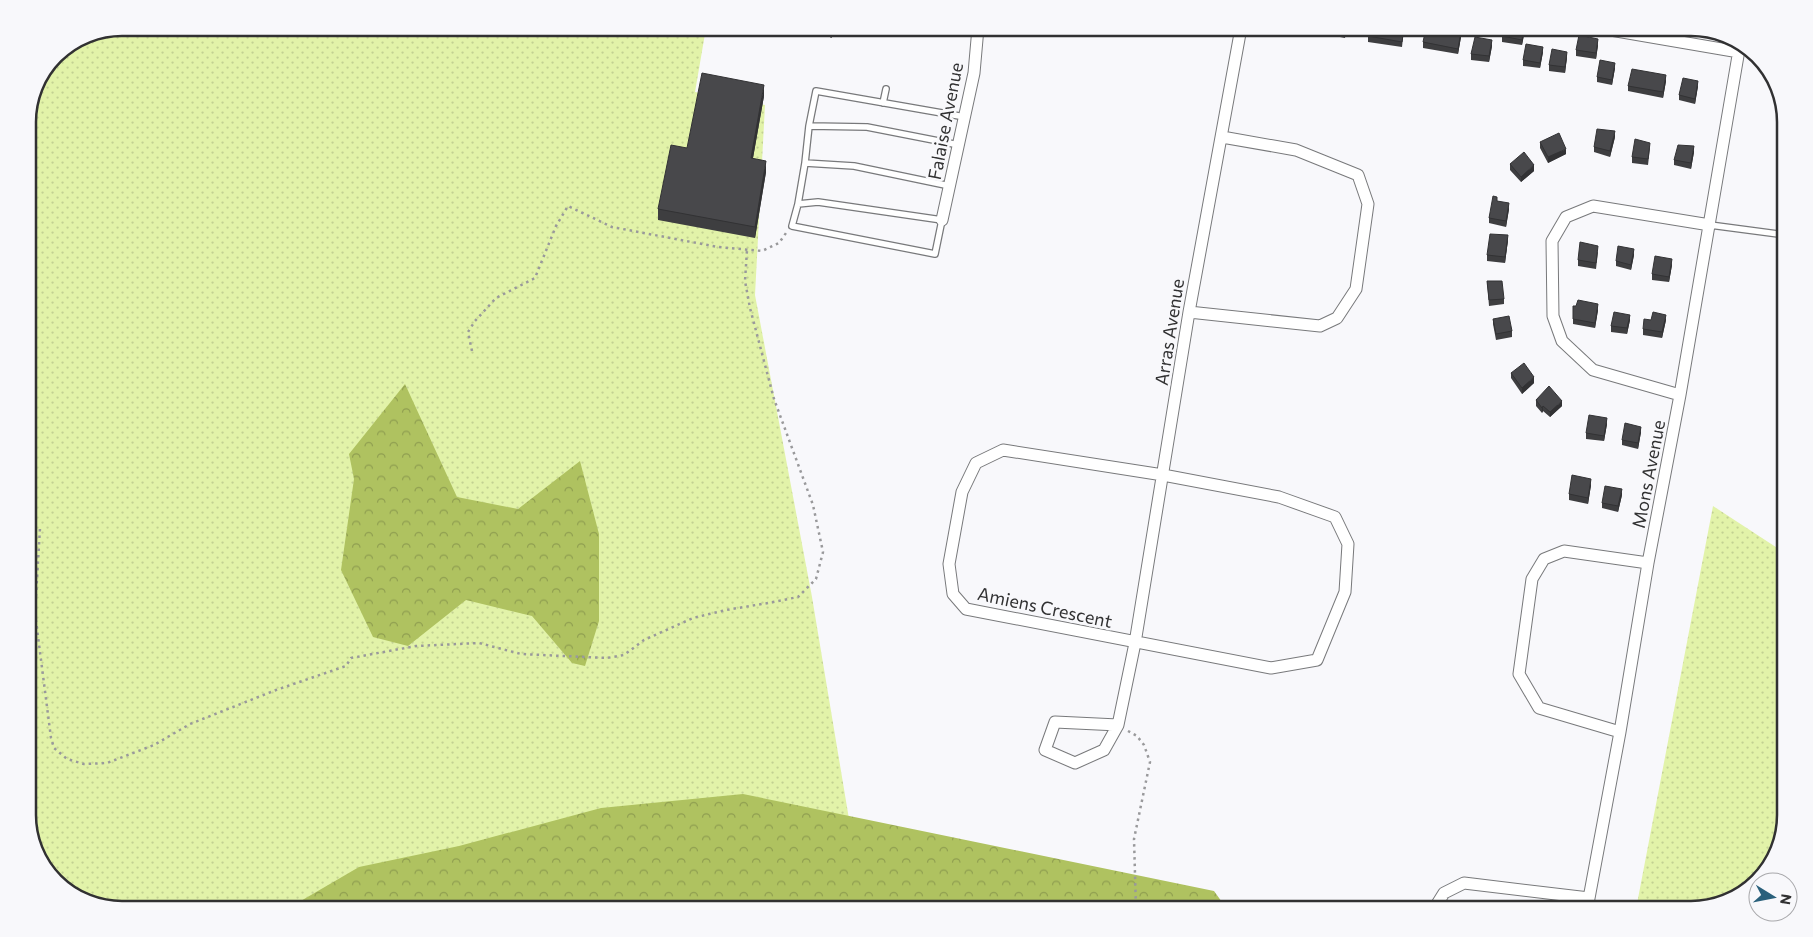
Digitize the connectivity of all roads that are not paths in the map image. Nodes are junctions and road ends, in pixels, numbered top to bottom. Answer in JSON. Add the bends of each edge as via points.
{"nodes":[{"id":1,"x":977,"y":36,"type":"edge"},
{"id":2,"x":1240,"y":36,"type":"edge"},
{"id":3,"x":1655,"y":36,"type":"edge"},
{"id":4,"x":1732,"y":47,"type":"edge"},
{"id":5,"x":1739,"y":52,"type":"edge"},
{"id":6,"x":886,"y":89,"type":"dead end"},
{"id":7,"x":882,"y":102,"type":"junction"},
{"id":8,"x":965,"y":117,"type":"junction"},
{"id":9,"x":809,"y":126,"type":"junction"},
{"id":10,"x":1222,"y":137,"type":"junction"},
{"id":11,"x":959,"y":145,"type":"junction"},
{"id":12,"x":806,"y":163,"type":"junction"},
{"id":13,"x":950,"y":186,"type":"junction"},
{"id":14,"x":798,"y":204,"type":"junction"},
{"id":15,"x":942,"y":220,"type":"junction"},
{"id":16,"x":1710,"y":225,"type":"junction"},
{"id":17,"x":1777,"y":234,"type":"edge"},
{"id":18,"x":1189,"y":312,"type":"junction"},
{"id":19,"x":1680,"y":395,"type":"junction"},
{"id":20,"x":1163,"y":475,"type":"junction"},
{"id":21,"x":1648,"y":563,"type":"junction"},
{"id":22,"x":1135,"y":643,"type":"junction"},
{"id":23,"x":1118,"y":725,"type":"junction"},
{"id":24,"x":1620,"y":732,"type":"junction"},
{"id":25,"x":1439,"y":901,"type":"edge"},
{"id":26,"x":1570,"y":901,"type":"edge"},
{"id":27,"x":1589,"y":901,"type":"edge"}],
"edges":[{"from":1,"to":8,"type":"street","name":"Falaise Avenue"},
{"from":2,"to":10,"type":"street","name":"Arras Avenue"},
{"from":3,"to":4,"type":"street"},
{"from":5,"to":16,"type":"street","name":"Mons Avenue"},
{"from":6,"to":7,"type":"lane"},
{"from":7,"to":8,"type":"lane"},
{"from":7,"to":9,"type":"lane","via":[[816,91]]},
{"from":8,"to":11,"type":"street","name":"Falaise Avenue"},
{"from":9,"to":11,"type":"lane","via":[[867,127]]},
{"from":9,"to":12,"type":"lane"},
{"from":10,"to":18,"type":"street","name":"Arras Avenue"},
{"from":10,"to":18,"type":"street","via":[[1296,150],[1358,175],[1368,204],[1356,289],[1337,318],[1320,326]]},
{"from":11,"to":13,"type":"street","name":"Falaise Avenue"},
{"from":12,"to":13,"type":"lane","via":[[854,166]]},
{"from":12,"to":14,"type":"lane"},
{"from":13,"to":15,"type":"street","name":"Falaise Avenue"},
{"from":14,"to":15,"type":"lane","via":[[818,202]]},
{"from":14,"to":15,"type":"lane","via":[[792,226],[935,254]]},
{"from":16,"to":17,"type":"lane"},
{"from":16,"to":19,"type":"street","name":"Mons Avenue"},
{"from":16,"to":19,"type":"street","via":[[1593,206],[1566,217],[1552,240],[1552,316],[1562,341],[1593,370]]},
{"from":18,"to":20,"type":"street","name":"Arras Avenue"},
{"from":19,"to":21,"type":"street","name":"Mons Avenue"},
{"from":20,"to":22,"type":"street","name":"Arras Avenue"},
{"from":20,"to":22,"type":"street","name":"Amiens Crescent","via":[[1279,497],[1335,517],[1348,544],[1345,592],[1317,660],[1271,668]]},
{"from":20,"to":22,"type":"street","name":"Amiens Crescent","via":[[1003,450],[976,463],[962,492],[949,564],[954,594],[966,609]]},
{"from":21,"to":24,"type":"street","name":"Mons Avenue"},
{"from":21,"to":24,"type":"street","via":[[1564,552],[1544,559],[1532,579],[1519,674],[1540,708]]},
{"from":22,"to":23,"type":"street","name":"Arras Avenue"},
{"from":23,"to":23,"type":"street","name":"Arras Avenue","via":[[1056,722],[1045,750],[1075,763],[1104,750]]},
{"from":24,"to":27,"type":"street","name":"Mons Avenue"},
{"from":25,"to":26,"type":"street","via":[[1444,893],[1464,883]]}]}
